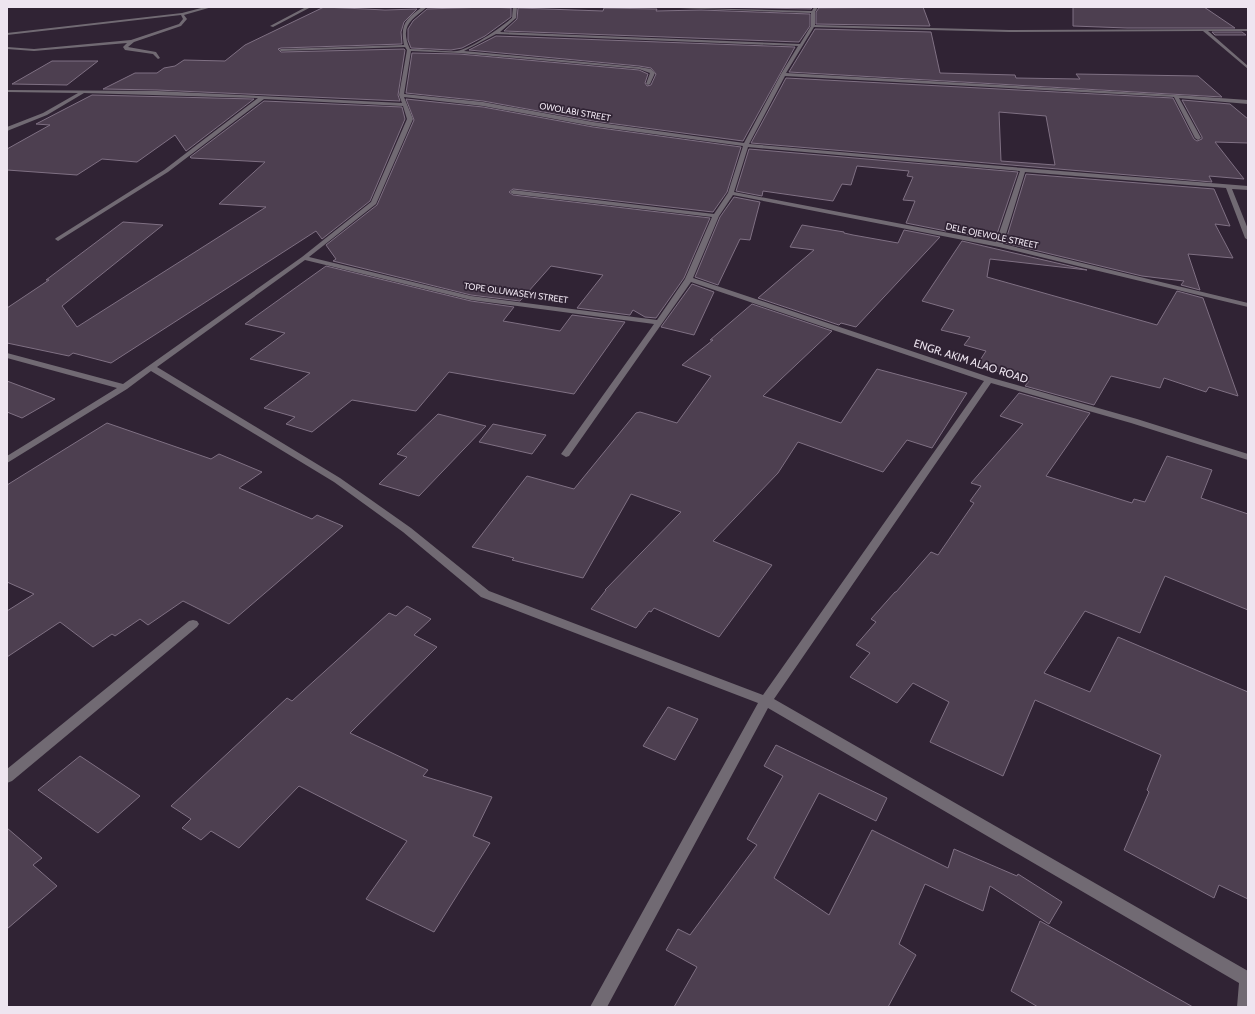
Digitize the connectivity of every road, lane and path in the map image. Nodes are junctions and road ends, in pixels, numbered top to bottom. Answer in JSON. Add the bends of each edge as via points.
{"nodes":[{"id":1,"x":210,"y":7,"type":"edge"},
{"id":2,"x":309,"y":7,"type":"edge"},
{"id":3,"x":425,"y":7,"type":"edge"},
{"id":4,"x":515,"y":7,"type":"edge"},
{"id":5,"x":655,"y":7,"type":"edge"},
{"id":6,"x":815,"y":9,"type":"edge"},
{"id":7,"x":182,"y":14,"type":"junction"},
{"id":8,"x":272,"y":26,"type":"dead end"},
{"id":9,"x":813,"y":26,"type":"junction"},
{"id":10,"x":1248,"y":30,"type":"edge"},
{"id":11,"x":1205,"y":31,"type":"junction"},
{"id":12,"x":497,"y":33,"type":"junction"},
{"id":13,"x":7,"y":34,"type":"edge"},
{"id":14,"x":132,"y":41,"type":"junction"},
{"id":15,"x":800,"y":45,"type":"junction"},
{"id":16,"x":7,"y":48,"type":"edge"},
{"id":17,"x":408,"y":48,"type":"junction"},
{"id":18,"x":281,"y":50,"type":"dead end"},
{"id":19,"x":459,"y":52,"type":"junction"},
{"id":20,"x":158,"y":58,"type":"dead end"},
{"id":21,"x":1248,"y":68,"type":"edge"},
{"id":22,"x":783,"y":74,"type":"junction"},
{"id":23,"x":648,"y":84,"type":"dead end"},
{"id":24,"x":7,"y":91,"type":"edge"},
{"id":25,"x":84,"y":91,"type":"junction"},
{"id":26,"x":402,"y":95,"type":"junction"},
{"id":27,"x":1176,"y":96,"type":"junction"},
{"id":28,"x":263,"y":97,"type":"junction"},
{"id":29,"x":1248,"y":102,"type":"edge"},
{"id":30,"x":406,"y":106,"type":"junction"},
{"id":31,"x":7,"y":129,"type":"edge"},
{"id":32,"x":1198,"y":138,"type":"dead end"},
{"id":33,"x":746,"y":145,"type":"junction"},
{"id":34,"x":1023,"y":170,"type":"junction"},
{"id":35,"x":1228,"y":186,"type":"junction"},
{"id":36,"x":1248,"y":188,"type":"edge"},
{"id":37,"x":513,"y":192,"type":"dead end"},
{"id":38,"x":731,"y":193,"type":"junction"},
{"id":39,"x":716,"y":216,"type":"junction"},
{"id":40,"x":1248,"y":238,"type":"edge"},
{"id":41,"x":58,"y":239,"type":"dead end"},
{"id":42,"x":998,"y":246,"type":"junction"},
{"id":43,"x":304,"y":258,"type":"junction"},
{"id":44,"x":689,"y":279,"type":"junction"},
{"id":45,"x":1248,"y":306,"type":"edge"},
{"id":46,"x":658,"y":322,"type":"junction"},
{"id":47,"x":7,"y":355,"type":"edge"},
{"id":48,"x":152,"y":368,"type":"junction"},
{"id":49,"x":989,"y":380,"type":"junction"},
{"id":50,"x":124,"y":387,"type":"junction"},
{"id":51,"x":566,"y":454,"type":"dead end"},
{"id":52,"x":1248,"y":457,"type":"edge"},
{"id":53,"x":7,"y":460,"type":"edge"},
{"id":54,"x":193,"y":624,"type":"dead end"},
{"id":55,"x":766,"y":701,"type":"junction"},
{"id":56,"x":7,"y":777,"type":"edge"},
{"id":57,"x":1248,"y":980,"type":"edge"},
{"id":58,"x":598,"y":1007,"type":"edge"},
{"id":59,"x":1245,"y":1007,"type":"edge"}],
"edges":[{"from":1,"to":7,"type":"street"},
{"from":2,"to":8,"type":"street"},
{"from":3,"to":17,"type":"street","via":[[405,23]]},
{"from":4,"to":12,"type":"street","via":[[514,18]]},
{"from":5,"to":6,"type":"street"},
{"from":6,"to":9,"type":"street"},
{"from":7,"to":13,"type":"street"},
{"from":7,"to":14,"type":"street","via":[[185,19],[180,25]]},
{"from":9,"to":11,"type":"street"},
{"from":9,"to":15,"type":"street"},
{"from":10,"to":11,"type":"street"},
{"from":11,"to":21,"type":"street"},
{"from":12,"to":15,"type":"street"},
{"from":12,"to":19,"type":"street"},
{"from":14,"to":16,"type":"street","via":[[34,50]]},
{"from":14,"to":20,"type":"street","via":[[125,47],[127,49],[154,53]]},
{"from":15,"to":22,"type":"street"},
{"from":17,"to":18,"type":"street"},
{"from":17,"to":19,"type":"street"},
{"from":17,"to":26,"type":"street"},
{"from":19,"to":23,"type":"street","via":[[639,68],[653,73]]},
{"from":22,"to":27,"type":"street"},
{"from":22,"to":33,"type":"street"},
{"from":24,"to":25,"type":"street"},
{"from":25,"to":28,"type":"street"},
{"from":25,"to":31,"type":"street","via":[[45,114]]},
{"from":26,"to":30,"type":"street"},
{"from":26,"to":33,"type":"street","name":"OWOLABI STREET","via":[[483,104],[593,124]]},
{"from":27,"to":29,"type":"street"},
{"from":27,"to":32,"type":"street"},
{"from":28,"to":30,"type":"street"},
{"from":28,"to":41,"type":"street","via":[[166,171]]},
{"from":30,"to":43,"type":"street","via":[[410,119],[374,203]]},
{"from":33,"to":34,"type":"street","name":"OWOLABI STREET"},
{"from":33,"to":38,"type":"street"},
{"from":34,"to":35,"type":"street","name":"OWOLABI STREET"},
{"from":34,"to":42,"type":"street"},
{"from":35,"to":36,"type":"street","name":"OWOLABI STREET"},
{"from":35,"to":40,"type":"street"},
{"from":37,"to":39,"type":"street"},
{"from":38,"to":39,"type":"street"},
{"from":38,"to":42,"type":"street","name":"DELE OJEWOLE STREET"},
{"from":39,"to":44,"type":"street"},
{"from":42,"to":45,"type":"street","name":"DELE OJEWOLE STREET"},
{"from":43,"to":46,"type":"street","name":"TOPE OLUWASEYI STREET","via":[[470,298]]},
{"from":43,"to":48,"type":"street"},
{"from":44,"to":46,"type":"street"},
{"from":44,"to":49,"type":"street","name":"ENGR. AKIM ALAO ROAD"},
{"from":46,"to":51,"type":"street"},
{"from":47,"to":50,"type":"street"},
{"from":48,"to":50,"type":"street"},
{"from":48,"to":55,"type":"street","via":[[337,480],[407,530],[485,594]]},
{"from":49,"to":52,"type":"street","name":"ENGR. AKIM ALAO ROAD","via":[[1134,421]]},
{"from":49,"to":55,"type":"street"},
{"from":50,"to":53,"type":"street"},
{"from":54,"to":56,"type":"street"},
{"from":55,"to":57,"type":"street"},
{"from":55,"to":58,"type":"street"},
{"from":57,"to":59,"type":"street"}]}
